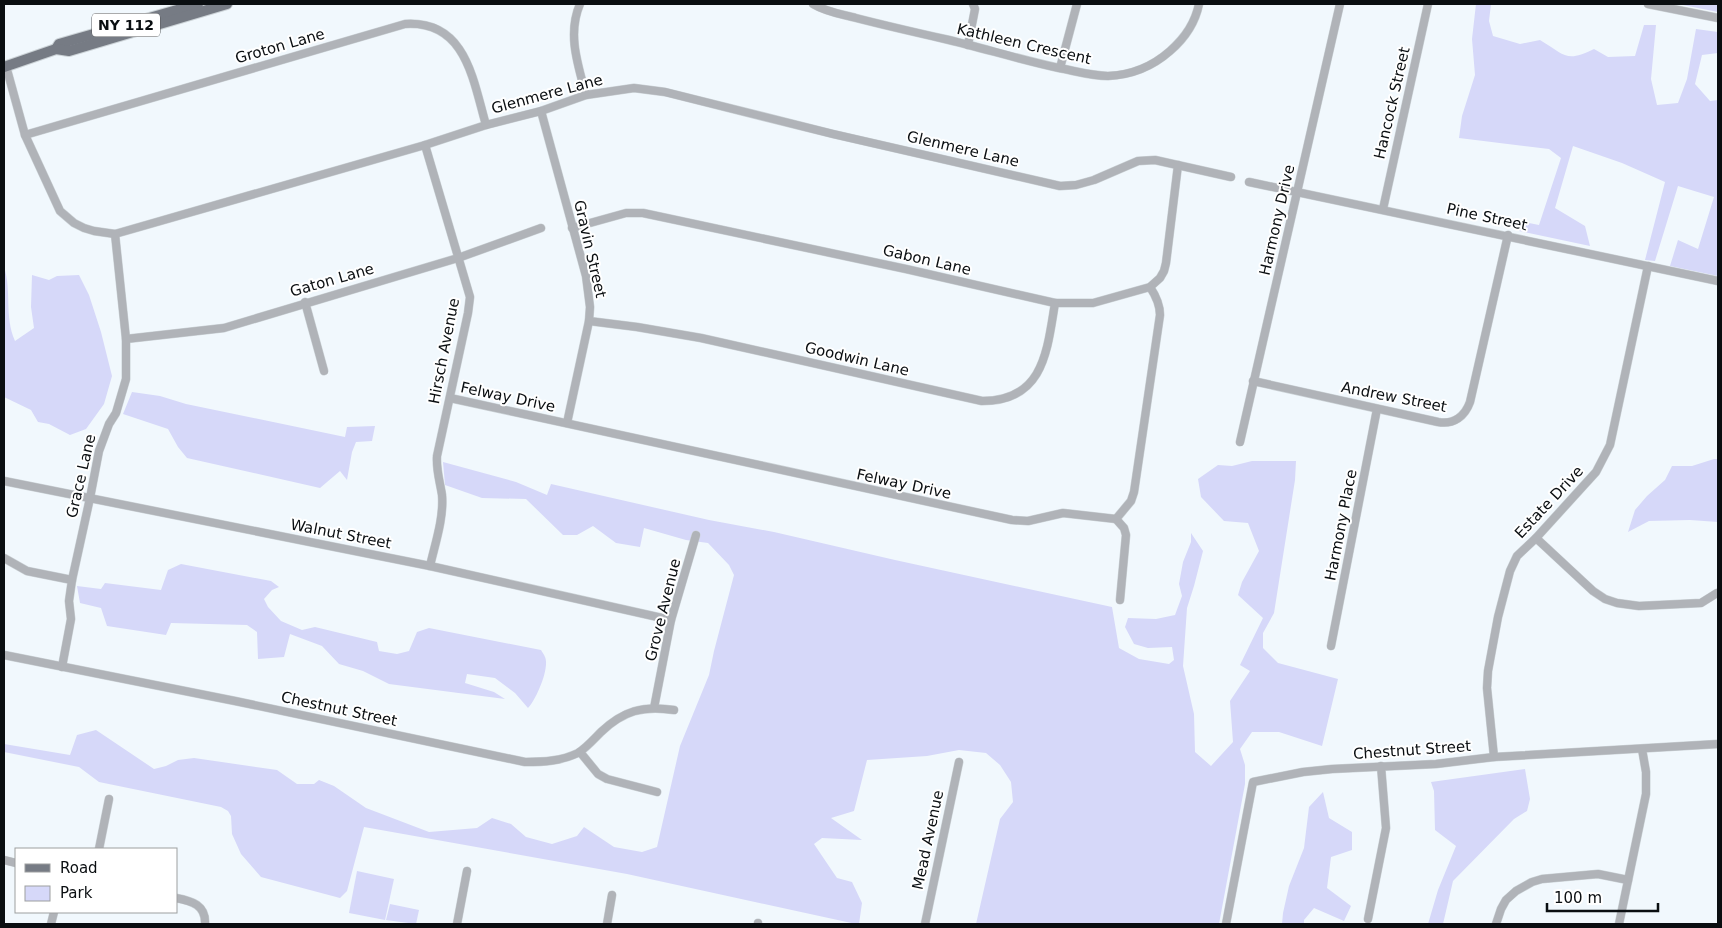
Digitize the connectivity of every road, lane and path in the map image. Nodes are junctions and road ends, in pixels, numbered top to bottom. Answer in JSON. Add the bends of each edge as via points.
{"nodes":[{"id":1,"x":198,"y":4,"type":"edge"},
{"id":2,"x":227,"y":4,"type":"edge"},
{"id":3,"x":580,"y":4,"type":"edge"},
{"id":4,"x":813,"y":4,"type":"edge"},
{"id":5,"x":974,"y":4,"type":"edge"},
{"id":6,"x":1077,"y":4,"type":"edge"},
{"id":7,"x":1199,"y":4,"type":"edge"},
{"id":8,"x":1340,"y":4,"type":"edge"},
{"id":9,"x":1428,"y":4,"type":"edge"},
{"id":10,"x":1648,"y":4,"type":"edge"},
{"id":11,"x":1718,"y":18,"type":"edge"},
{"id":12,"x":968,"y":45,"type":"junction"},
{"id":13,"x":56,"y":50,"type":"junction"},
{"id":14,"x":5,"y":66,"type":"edge"},
{"id":15,"x":1060,"y":68,"type":"junction"},
{"id":16,"x":586,"y":95,"type":"junction"},
{"id":17,"x":541,"y":111,"type":"junction"},
{"id":18,"x":486,"y":125,"type":"junction"},
{"id":19,"x":25,"y":135,"type":"junction"},
{"id":20,"x":425,"y":145,"type":"junction"},
{"id":21,"x":1178,"y":165,"type":"junction"},
{"id":22,"x":1231,"y":177,"type":"dead end"},
{"id":23,"x":1249,"y":182,"type":"dead end"},
{"id":24,"x":1297,"y":191,"type":"junction"},
{"id":25,"x":1383,"y":209,"type":"junction"},
{"id":26,"x":541,"y":228,"type":"dead end"},
{"id":27,"x":572,"y":228,"type":"junction"},
{"id":28,"x":115,"y":234,"type":"junction"},
{"id":29,"x":1508,"y":235,"type":"junction"},
{"id":30,"x":458,"y":258,"type":"junction"},
{"id":31,"x":1648,"y":266,"type":"junction"},
{"id":32,"x":1718,"y":281,"type":"edge"},
{"id":33,"x":1150,"y":287,"type":"junction"},
{"id":34,"x":305,"y":302,"type":"junction"},
{"id":35,"x":1055,"y":304,"type":"junction"},
{"id":36,"x":589,"y":321,"type":"junction"},
{"id":37,"x":126,"y":339,"type":"junction"},
{"id":38,"x":324,"y":371,"type":"dead end"},
{"id":39,"x":1253,"y":381,"type":"junction"},
{"id":40,"x":450,"y":398,"type":"junction"},
{"id":41,"x":1377,"y":408,"type":"junction"},
{"id":42,"x":568,"y":424,"type":"junction"},
{"id":43,"x":1240,"y":442,"type":"dead end"},
{"id":44,"x":4,"y":481,"type":"edge"},
{"id":45,"x":90,"y":498,"type":"junction"},
{"id":46,"x":1116,"y":519,"type":"junction"},
{"id":47,"x":696,"y":535,"type":"dead end"},
{"id":48,"x":1536,"y":538,"type":"junction"},
{"id":49,"x":4,"y":558,"type":"edge"},
{"id":50,"x":430,"y":566,"type":"junction"},
{"id":51,"x":72,"y":580,"type":"junction"},
{"id":52,"x":1717,"y":593,"type":"dead end"},
{"id":53,"x":1120,"y":600,"type":"dead end"},
{"id":54,"x":671,"y":620,"type":"junction"},
{"id":55,"x":1331,"y":646,"type":"dead end"},
{"id":56,"x":4,"y":655,"type":"edge"},
{"id":57,"x":62,"y":667,"type":"junction"},
{"id":58,"x":654,"y":708,"type":"junction"},
{"id":59,"x":674,"y":710,"type":"dead end"},
{"id":60,"x":1718,"y":744,"type":"edge"},
{"id":61,"x":1642,"y":749,"type":"junction"},
{"id":62,"x":580,"y":752,"type":"junction"},
{"id":63,"x":1494,"y":758,"type":"junction"},
{"id":64,"x":959,"y":762,"type":"dead end"},
{"id":65,"x":1381,"y":766,"type":"junction"},
{"id":66,"x":657,"y":792,"type":"dead end"},
{"id":67,"x":109,"y":799,"type":"dead end"},
{"id":68,"x":98,"y":848,"type":"edge"},
{"id":69,"x":468,"y":870,"type":"dead end"},
{"id":70,"x":1628,"y":880,"type":"junction"},
{"id":71,"x":612,"y":895,"type":"dead end"},
{"id":72,"x":178,"y":899,"type":"edge"},
{"id":73,"x":1368,"y":918,"type":"dead end"},
{"id":74,"x":205,"y":924,"type":"edge"},
{"id":75,"x":457,"y":924,"type":"edge"},
{"id":76,"x":607,"y":924,"type":"edge"},
{"id":77,"x":925,"y":924,"type":"edge"},
{"id":78,"x":1226,"y":924,"type":"edge"},
{"id":79,"x":1496,"y":924,"type":"edge"},
{"id":80,"x":1619,"y":924,"type":"edge"}],
"edges":[{"from":1,"to":13,"type":"main road","number":"NY 112","via":[[59,44]]},
{"from":2,"to":13,"type":"main road","number":"NY 112","via":[[69,51]]},
{"from":3,"to":16,"type":"street","via":[[574,23],[574,39]]},
{"from":4,"to":12,"type":"street","name":"Kathleen Crescent","via":[[834,13]]},
{"from":5,"to":12,"type":"street"},
{"from":6,"to":15,"type":"street"},
{"from":7,"to":15,"type":"street","name":"Kathleen Crescent","via":[[1194,23],[1186,35],[1154,64],[1108,76]]},
{"from":8,"to":24,"type":"street","name":"Harmony Drive"},
{"from":9,"to":25,"type":"street","name":"Hancock Street"},
{"from":10,"to":11,"type":"street"},
{"from":12,"to":15,"type":"street","name":"Kathleen Crescent"},
{"from":13,"to":14,"type":"main road","number":"NY 112"},
{"from":14,"to":19,"type":"street","name":"Glenmere Lane"},
{"from":16,"to":17,"type":"street","name":"Glenmere Lane"},
{"from":16,"to":21,"type":"street","name":"Glenmere Lane","via":[[634,88],[665,92],[1060,186],[1094,180],[1138,161],[1155,160]]},
{"from":17,"to":18,"type":"street","name":"Glenmere Lane"},
{"from":17,"to":27,"type":"street","name":"Gravin Street"},
{"from":18,"to":19,"type":"street","name":"Groton Lane","via":[[470,69],[460,48],[443,32],[413,23]]},
{"from":18,"to":20,"type":"street","name":"Glenmere Lane"},
{"from":19,"to":28,"type":"street","name":"Glenmere Lane","via":[[60,211],[74,224]]},
{"from":20,"to":28,"type":"street","name":"Glenmere Lane"},
{"from":20,"to":30,"type":"street","name":"Hirsch Avenue"},
{"from":21,"to":22,"type":"street","name":"Glenmere Lane"},
{"from":21,"to":33,"type":"street","via":[[1164,271]]},
{"from":23,"to":24,"type":"street","name":"Pine Street"},
{"from":24,"to":25,"type":"street","name":"Pine Street"},
{"from":24,"to":39,"type":"street","name":"Harmony Drive"},
{"from":25,"to":29,"type":"street","name":"Pine Street"},
{"from":26,"to":30,"type":"street","name":"Gaton Lane"},
{"from":27,"to":35,"type":"street","name":"Gabon Lane","via":[[626,213],[643,213]]},
{"from":27,"to":36,"type":"street","name":"Gravin Street","via":[[586,276]]},
{"from":28,"to":37,"type":"street","name":"Grace Lane"},
{"from":29,"to":31,"type":"street","name":"Pine Street"},
{"from":29,"to":41,"type":"street","name":"Andrew Street","via":[[1470,402],[1464,414],[1443,423]]},
{"from":30,"to":34,"type":"street","name":"Gaton Lane"},
{"from":30,"to":40,"type":"street","name":"Hirsch Avenue","via":[[470,297]]},
{"from":31,"to":32,"type":"street","name":"Pine Street"},
{"from":31,"to":48,"type":"street","name":"Estate Drive","via":[[1610,445],[1596,472]]},
{"from":33,"to":35,"type":"street","name":"Gabon Lane","via":[[1092,303]]},
{"from":33,"to":46,"type":"street","via":[[1157,298],[1160,315],[1134,492]]},
{"from":34,"to":37,"type":"street","name":"Gaton Lane","via":[[224,328]]},
{"from":34,"to":38,"type":"street"},
{"from":35,"to":36,"type":"street","name":"Goodwin Lane","via":[[1046,355],[1039,373],[1018,393],[993,401],[700,338]]},
{"from":36,"to":42,"type":"street","name":"Gravin Street"},
{"from":37,"to":45,"type":"street","name":"Grace Lane","via":[[124,390],[98,451]]},
{"from":39,"to":41,"type":"street","name":"Andrew Street"},
{"from":39,"to":43,"type":"street","name":"Harmony Drive"},
{"from":40,"to":42,"type":"street","name":"Felway Drive"},
{"from":40,"to":50,"type":"street","name":"Hirsch Avenue","via":[[437,456],[442,510]]},
{"from":41,"to":55,"type":"street","name":"Harmony Place"},
{"from":42,"to":46,"type":"street","name":"Felway Drive","via":[[1012,520],[1063,513]]},
{"from":44,"to":45,"type":"street","name":"Walnut Street"},
{"from":45,"to":50,"type":"street","name":"Walnut Street"},
{"from":45,"to":51,"type":"street","name":"Grace Lane"},
{"from":46,"to":53,"type":"street","via":[[1126,535]]},
{"from":47,"to":54,"type":"street","name":"Grove Avenue"},
{"from":48,"to":52,"type":"street","via":[[1593,591],[1617,603],[1639,606],[1701,603]]},
{"from":48,"to":63,"type":"street","name":"Estate Drive","via":[[1517,556],[1510,571],[1496,626],[1487,688]]},
{"from":49,"to":51,"type":"street","via":[[26,571]]},
{"from":50,"to":54,"type":"street","name":"Walnut Street"},
{"from":51,"to":57,"type":"street","name":"Grace Lane","via":[[71,619]]},
{"from":54,"to":58,"type":"street","name":"Grove Avenue"},
{"from":56,"to":57,"type":"street","name":"Chestnut Street"},
{"from":57,"to":62,"type":"street","name":"Chestnut Street","via":[[526,762],[560,760]]},
{"from":58,"to":59,"type":"street","name":"Chestnut Street"},
{"from":58,"to":62,"type":"street","name":"Chestnut Street","via":[[622,715]]},
{"from":60,"to":61,"type":"street","name":"Chestnut Street"},
{"from":61,"to":63,"type":"street","name":"Chestnut Street"},
{"from":61,"to":70,"type":"street","via":[[1646,794]]},
{"from":62,"to":66,"type":"street","via":[[607,780]]},
{"from":63,"to":65,"type":"street","name":"Chestnut Street"},
{"from":64,"to":77,"type":"street","name":"Mead Avenue"},
{"from":65,"to":73,"type":"street","via":[[1386,828]]},
{"from":65,"to":78,"type":"street","name":"Chestnut Street","via":[[1303,772],[1253,782]]},
{"from":67,"to":68,"type":"street"},
{"from":69,"to":75,"type":"street"},
{"from":70,"to":79,"type":"street","via":[[1598,874],[1532,882],[1506,900]]},
{"from":70,"to":80,"type":"street"},
{"from":71,"to":76,"type":"street"},
{"from":72,"to":74,"type":"street","via":[[197,904],[204,913]]}]}
